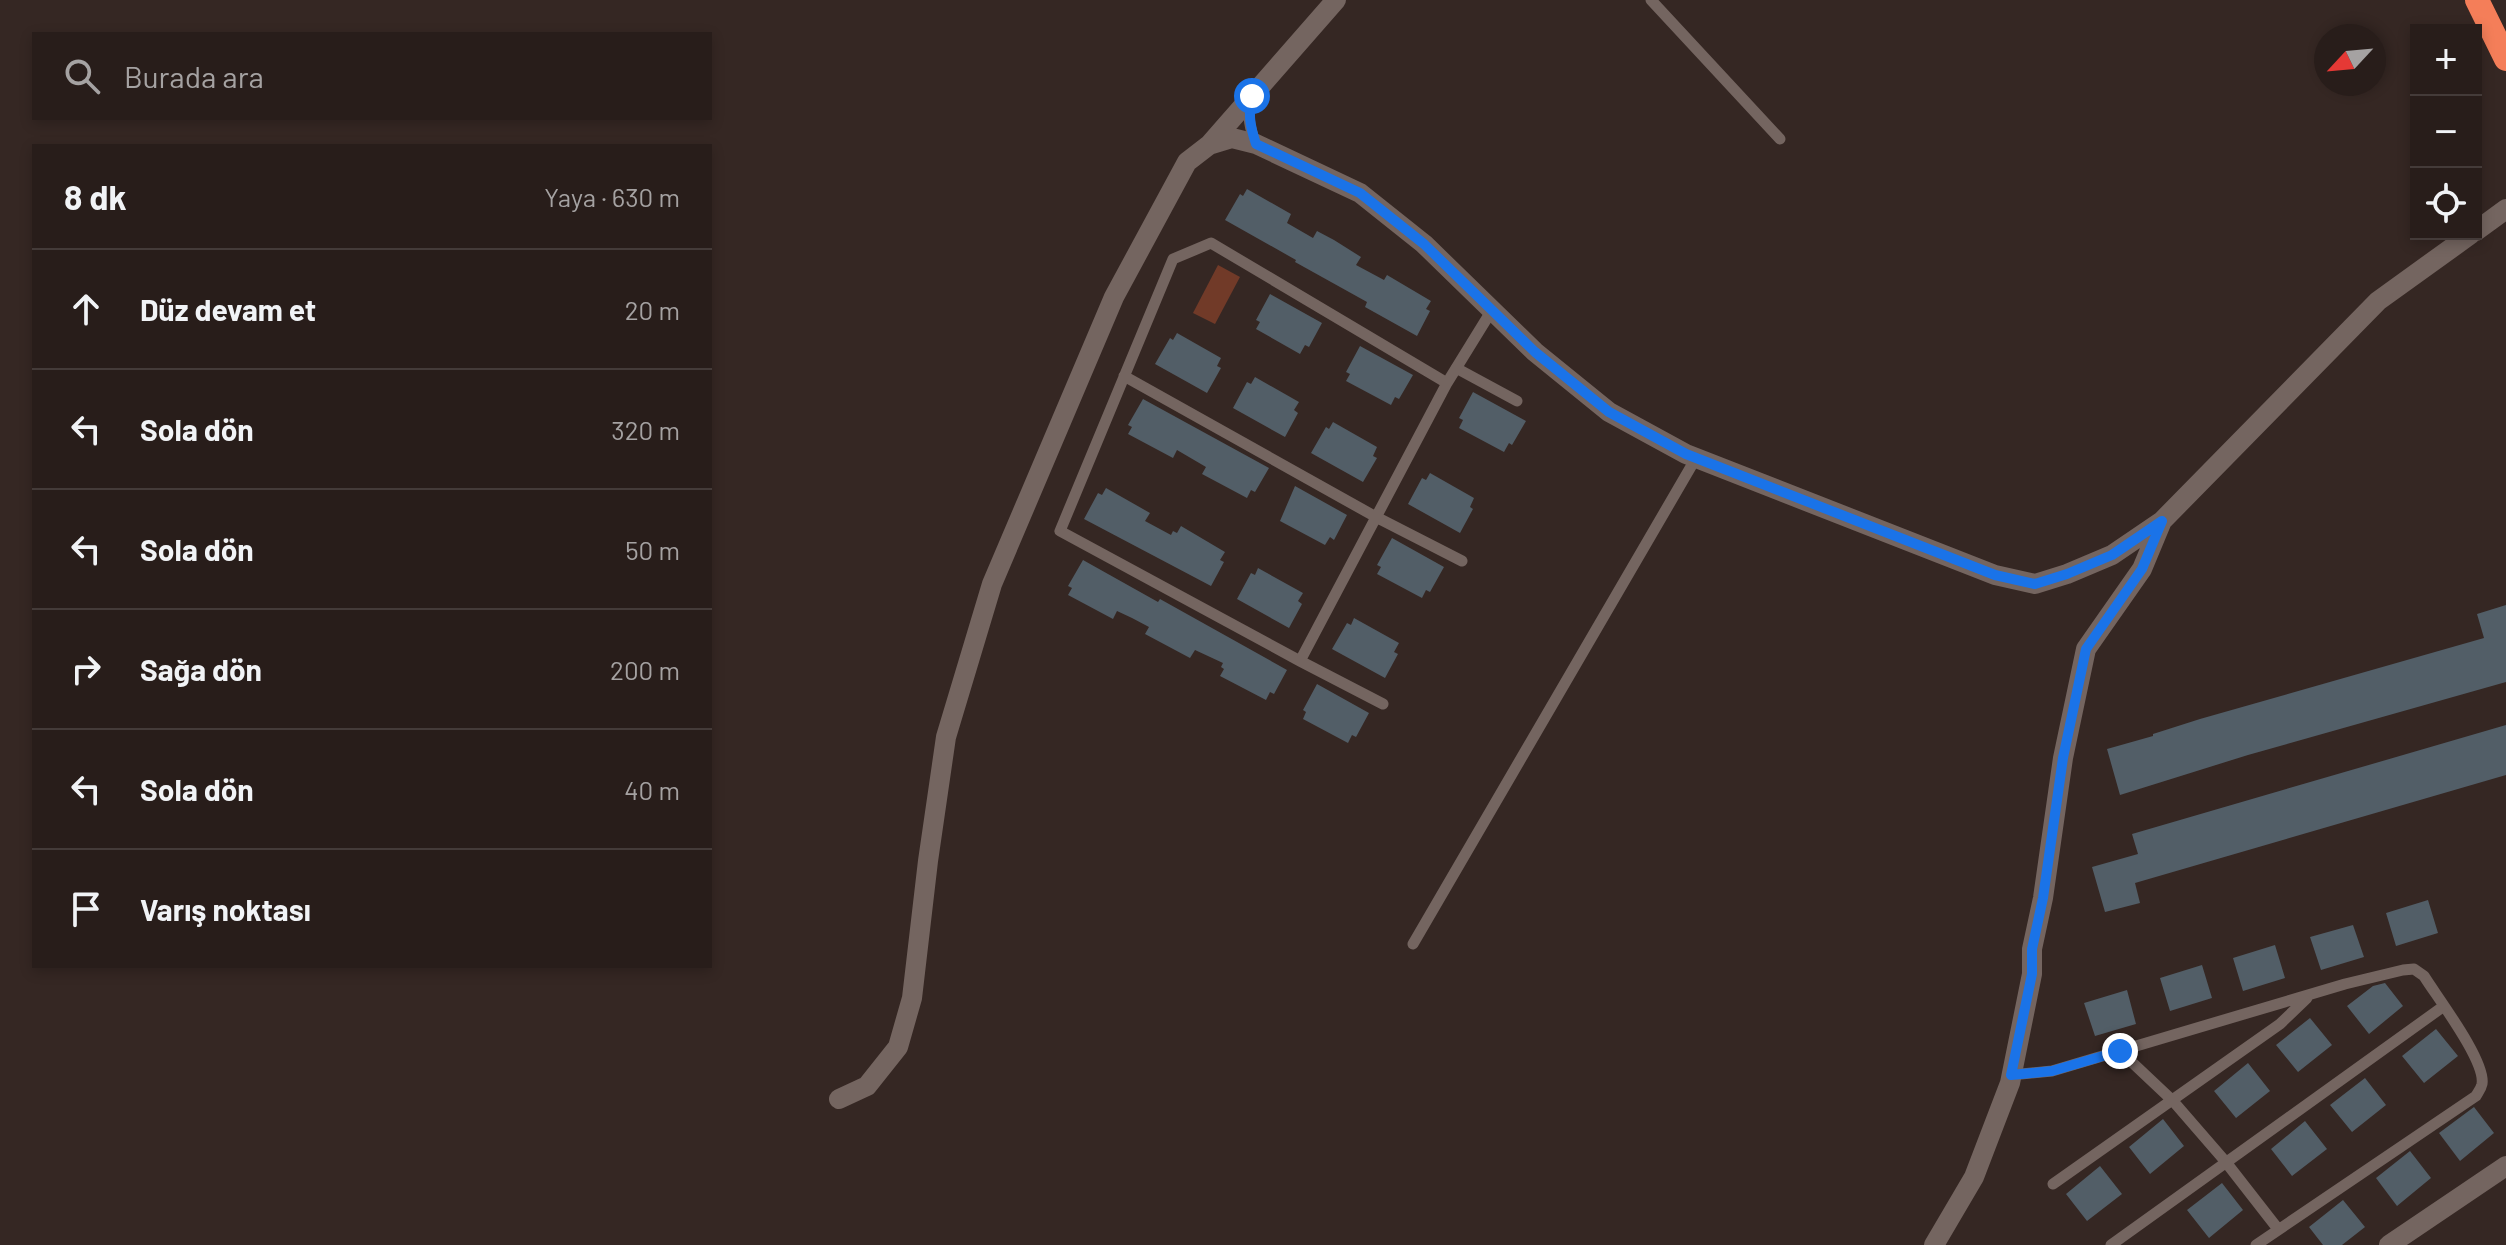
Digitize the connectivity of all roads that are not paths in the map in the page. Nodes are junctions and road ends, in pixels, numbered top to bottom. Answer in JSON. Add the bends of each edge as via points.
{"nodes":[{"id":1,"x":1336,"y":0,"type":"edge"},
{"id":2,"x":1651,"y":0,"type":"edge"},
{"id":3,"x":2477,"y":0,"type":"edge"},
{"id":4,"x":2506,"y":59,"type":"edge"},
{"id":5,"x":1252,"y":96,"type":"junction"},
{"id":6,"x":1780,"y":139,"type":"dead end"},
{"id":7,"x":1256,"y":144,"type":"junction"},
{"id":8,"x":1209,"y":145,"type":"junction"},
{"id":9,"x":2506,"y":209,"type":"edge"},
{"id":10,"x":2482,"y":226,"type":"edge"},
{"id":11,"x":2463,"y":240,"type":"edge"},
{"id":12,"x":1492,"y":310,"type":"junction"},
{"id":13,"x":1456,"y":368,"type":"junction"},
{"id":14,"x":1124,"y":376,"type":"junction"},
{"id":15,"x":1447,"y":383,"type":"junction"},
{"id":16,"x":1517,"y":401,"type":"dead end"},
{"id":17,"x":1696,"y":458,"type":"junction"},
{"id":18,"x":1376,"y":517,"type":"junction"},
{"id":19,"x":2162,"y":521,"type":"junction"},
{"id":20,"x":1462,"y":561,"type":"dead end"},
{"id":21,"x":1300,"y":661,"type":"junction"},
{"id":22,"x":1383,"y":704,"type":"dead end"},
{"id":23,"x":1413,"y":944,"type":"dead end"},
{"id":24,"x":2311,"y":994,"type":"junction"},
{"id":25,"x":2444,"y":1006,"type":"junction"},
{"id":26,"x":2120,"y":1051,"type":"junction"},
{"id":27,"x":2011,"y":1075,"type":"junction"},
{"id":28,"x":839,"y":1099,"type":"dead end"},
{"id":29,"x":2173,"y":1101,"type":"junction"},
{"id":30,"x":2225,"y":1161,"type":"junction"},
{"id":31,"x":2506,"y":1166,"type":"edge"},
{"id":32,"x":2053,"y":1184,"type":"dead end"},
{"id":33,"x":2278,"y":1229,"type":"junction"},
{"id":34,"x":1934,"y":1245,"type":"edge"},
{"id":35,"x":2111,"y":1245,"type":"edge"},
{"id":36,"x":2256,"y":1245,"type":"edge"},
{"id":37,"x":2389,"y":1245,"type":"edge"}],
"edges":[{"from":1,"to":5,"type":"street"},
{"from":2,"to":6,"type":"lane"},
{"from":3,"to":4,"type":"highway"},
{"from":5,"to":7,"type":"lane","via":[[1250,127]]},
{"from":5,"to":8,"type":"street"},
{"from":7,"to":8,"type":"street","via":[[1232,138]]},
{"from":7,"to":12,"type":"street","via":[[1360,193],[1424,244]]},
{"from":8,"to":28,"type":"street","via":[[1187,162],[1114,297],[992,584],[946,737],[912,998],[898,1047],[867,1086]]},
{"from":9,"to":10,"type":"street"},
{"from":11,"to":19,"type":"street","via":[[2378,301]]},
{"from":12,"to":13,"type":"lane"},
{"from":12,"to":17,"type":"street","via":[[1609,412]]},
{"from":13,"to":15,"type":"lane"},
{"from":13,"to":16,"type":"lane"},
{"from":14,"to":15,"type":"lane","via":[[1173,259],[1211,243]]},
{"from":14,"to":18,"type":"lane"},
{"from":14,"to":21,"type":"lane","via":[[1060,531]]},
{"from":15,"to":18,"type":"lane"},
{"from":17,"to":19,"type":"street","via":[[1995,575],[2035,584],[2112,555]]},
{"from":17,"to":23,"type":"lane"},
{"from":18,"to":20,"type":"lane"},
{"from":18,"to":21,"type":"lane"},
{"from":19,"to":27,"type":"street","via":[[2142,569],[2086,649]]},
{"from":21,"to":22,"type":"lane"},
{"from":24,"to":25,"type":"lane","via":[[2414,969]]},
{"from":24,"to":26,"type":"lane"},
{"from":24,"to":29,"type":"lane","via":[[2280,1024]]},
{"from":25,"to":30,"type":"lane"},
{"from":25,"to":33,"type":"lane","via":[[2478,1068],[2482,1083],[2476,1096]]},
{"from":26,"to":27,"type":"lane","via":[[2052,1071]]},
{"from":26,"to":29,"type":"lane"},
{"from":27,"to":34,"type":"street","via":[[1974,1177]]},
{"from":29,"to":30,"type":"lane"},
{"from":29,"to":32,"type":"lane"},
{"from":30,"to":33,"type":"lane"},
{"from":30,"to":35,"type":"lane"},
{"from":31,"to":37,"type":"street"},
{"from":33,"to":36,"type":"lane"}]}
